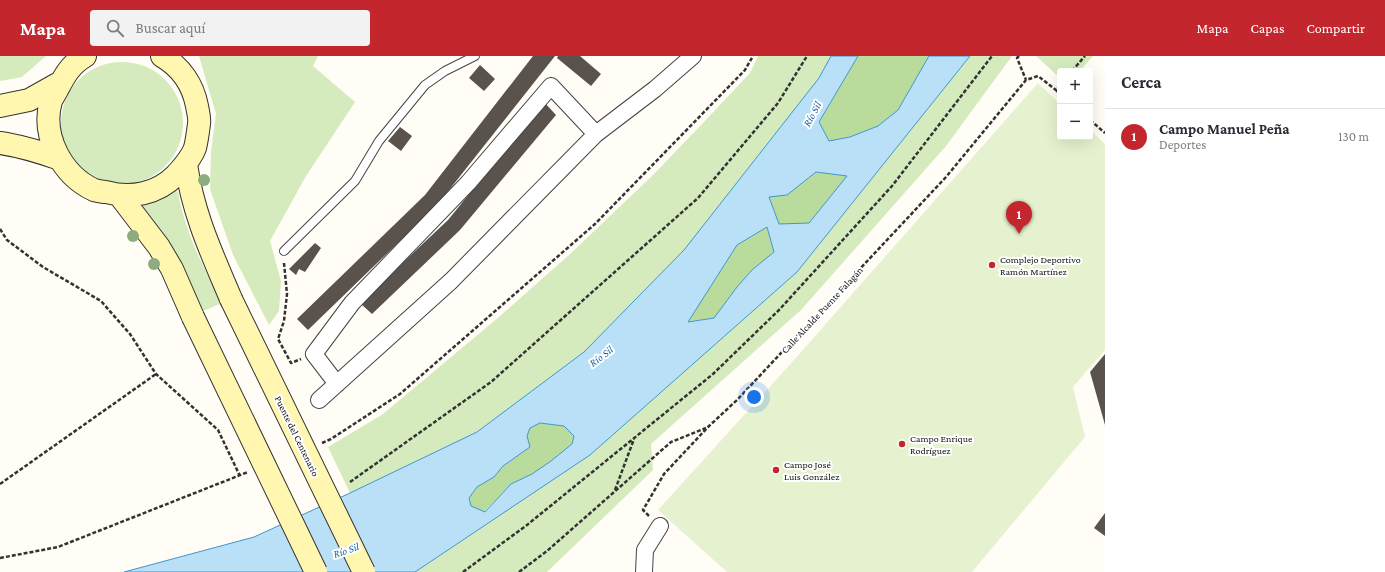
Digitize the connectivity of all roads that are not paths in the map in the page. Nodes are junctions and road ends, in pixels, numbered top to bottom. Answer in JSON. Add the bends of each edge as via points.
{"nodes":[{"id":1,"x":85,"y":56,"type":"edge"},
{"id":2,"x":162,"y":56,"type":"edge"},
{"id":3,"x":475,"y":56,"type":"edge"},
{"id":4,"x":694,"y":56,"type":"edge"},
{"id":5,"x":61,"y":82,"type":"junction"},
{"id":6,"x":0,"y":106,"type":"edge"},
{"id":7,"x":596,"y":134,"type":"junction"},
{"id":8,"x":0,"y":143,"type":"edge"},
{"id":9,"x":60,"y":159,"type":"junction"},
{"id":10,"x":186,"y":164,"type":"junction"},
{"id":11,"x":120,"y":196,"type":"junction"},
{"id":12,"x":284,"y":250,"type":"road end"},
{"id":13,"x":337,"y":384,"type":"junction"},
{"id":14,"x":319,"y":400,"type":"dead end"},
{"id":15,"x":660,"y":526,"type":"road end"},
{"id":16,"x":316,"y":572,"type":"edge"},
{"id":17,"x":364,"y":572,"type":"edge"},
{"id":18,"x":644,"y":572,"type":"edge"}],
"edges":[{"from":1,"to":5,"type":"main road","via":[[67,71]]},
{"from":2,"to":10,"type":"main road","via":[[170,60],[185,76],[195,93],[200,120],[195,149]]},
{"from":3,"to":12,"type":"lane","via":[[445,71],[425,85],[379,141],[355,181]]},
{"from":4,"to":7,"type":"street"},
{"from":5,"to":6,"type":"main road","via":[[29,100]]},
{"from":5,"to":9,"type":"main road","via":[[51,101],[49,121],[52,143]]},
{"from":7,"to":13,"type":"street","via":[[451,281]]},
{"from":7,"to":13,"type":"street","via":[[551,86],[468,184],[352,303],[314,354]]},
{"from":8,"to":9,"type":"main road","via":[[33,149]]},
{"from":9,"to":11,"type":"main road","via":[[73,176],[94,190]]},
{"from":10,"to":11,"type":"main road","via":[[158,188],[143,194]]},
{"from":10,"to":17,"type":"main road","name":"Puente del Centenario","bridge":true,"via":[[203,233],[231,299]]},
{"from":11,"to":16,"type":"main road","bridge":true,"via":[[172,268]]},
{"from":13,"to":14,"type":"street"},
{"from":15,"to":18,"type":"street","via":[[645,550]]}]}
